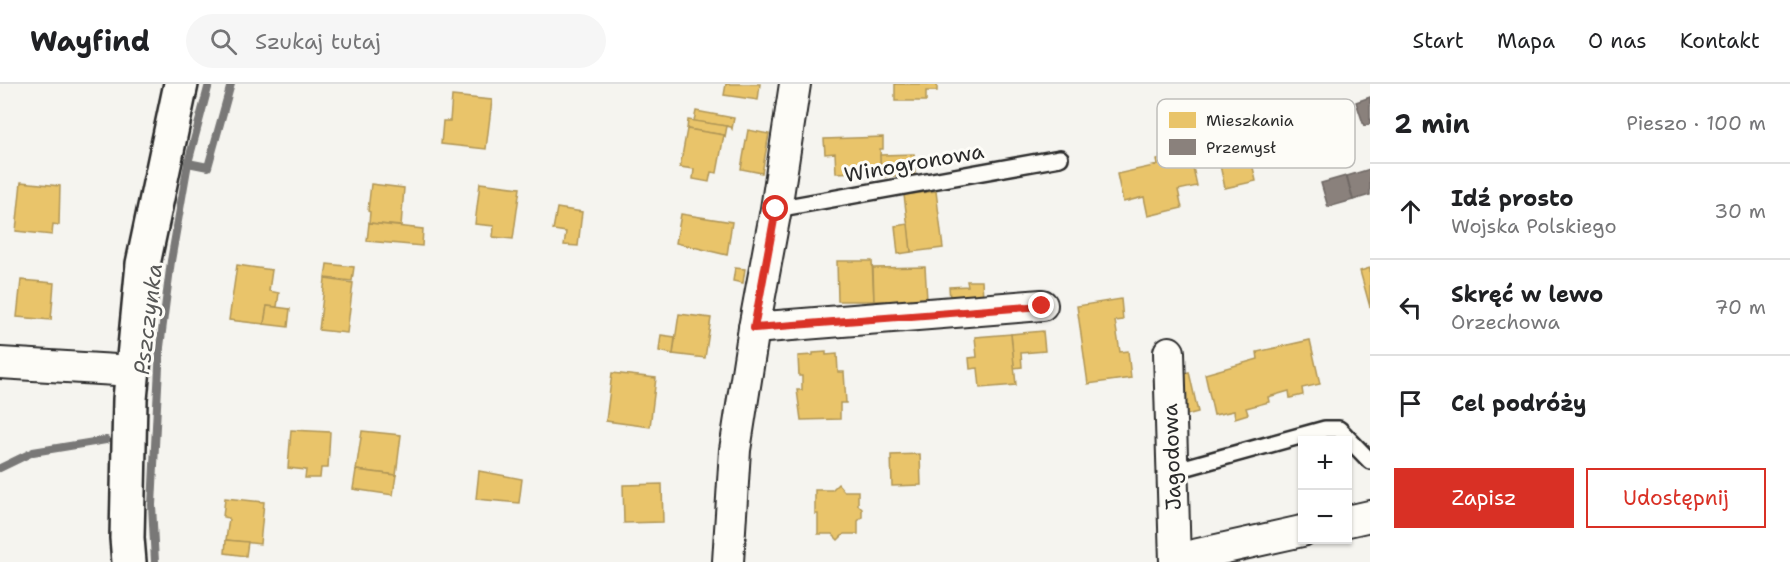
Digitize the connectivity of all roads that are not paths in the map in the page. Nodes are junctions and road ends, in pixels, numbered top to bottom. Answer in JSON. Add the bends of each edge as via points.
{"nodes":[{"id":1,"x":181,"y":84,"type":"edge"},
{"id":2,"x":795,"y":84,"type":"edge"},
{"id":3,"x":1060,"y":158,"type":"dead end"},
{"id":4,"x":776,"y":209,"type":"junction"},
{"id":5,"x":1042,"y":306,"type":"dead end"},
{"id":6,"x":754,"y":328,"type":"junction"},
{"id":7,"x":1169,"y":352,"type":"dead end"},
{"id":8,"x":0,"y":363,"type":"edge"},
{"id":9,"x":133,"y":371,"type":"junction"},
{"id":10,"x":1370,"y":461,"type":"edge"},
{"id":11,"x":1173,"y":471,"type":"junction"},
{"id":12,"x":1370,"y":516,"type":"edge"},
{"id":13,"x":1352,"y":520,"type":"edge"},
{"id":14,"x":1298,"y":532,"type":"edge"},
{"id":15,"x":1175,"y":561,"type":"edge"},
{"id":16,"x":129,"y":562,"type":"edge"},
{"id":17,"x":728,"y":562,"type":"edge"}],
"edges":[{"from":1,"to":9,"type":"street","via":[[143,264]]},
{"from":2,"to":4,"type":"street"},
{"from":3,"to":4,"type":"lane","name":"Winogronowa"},
{"from":4,"to":6,"type":"street"},
{"from":5,"to":6,"type":"street"},
{"from":6,"to":17,"type":"street","via":[[735,450]]},
{"from":7,"to":11,"type":"street","name":"Jagodowa"},
{"from":8,"to":9,"type":"street"},
{"from":9,"to":16,"type":"street"},
{"from":10,"to":11,"type":"lane","via":[[1339,429],[1325,429]]},
{"from":11,"to":15,"type":"street","name":"Jagodowa"},
{"from":12,"to":13,"type":"street"},
{"from":14,"to":15,"type":"street"}]}
